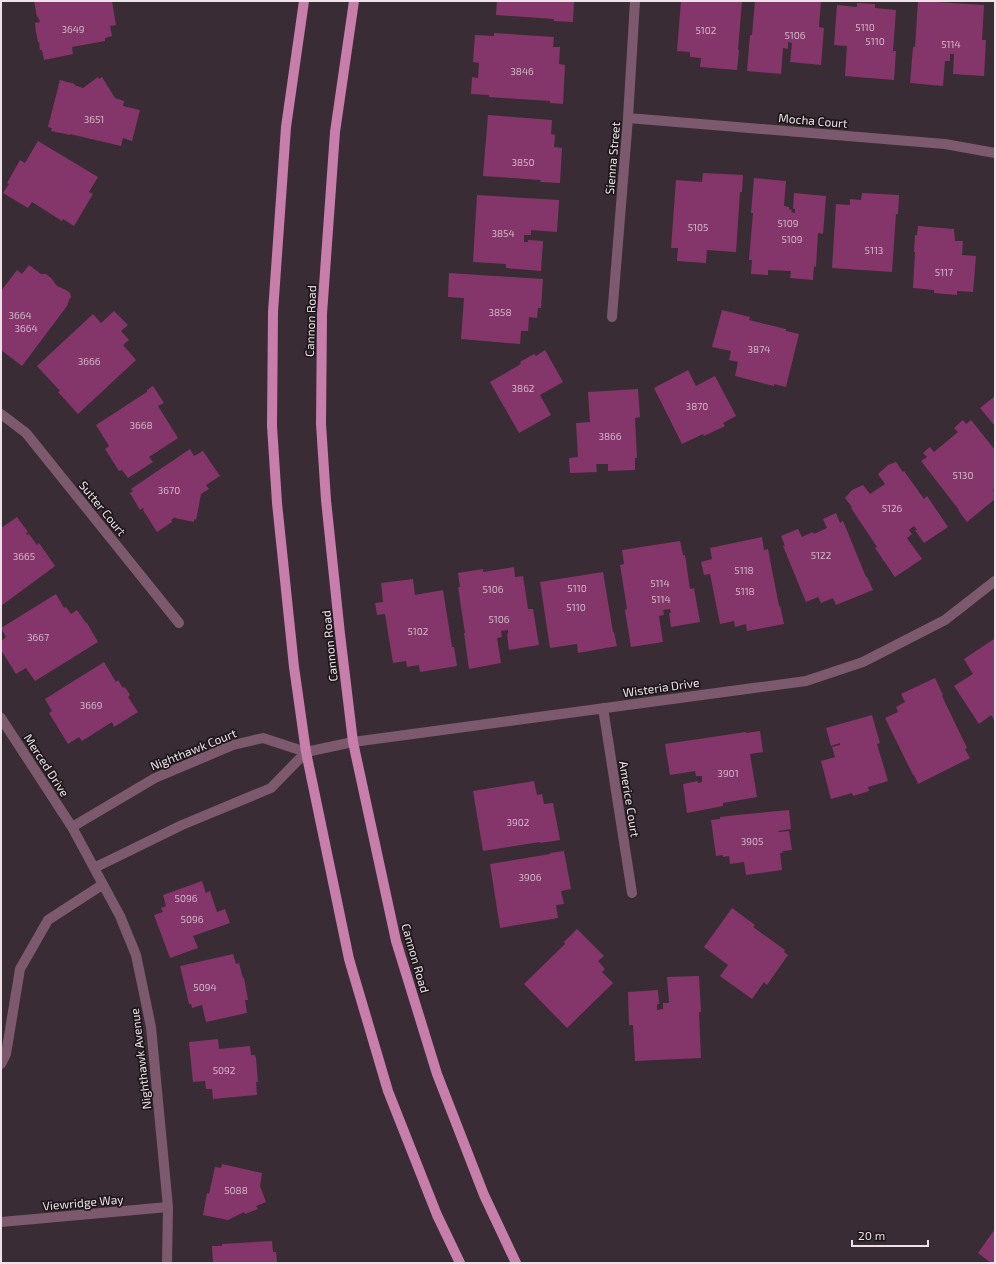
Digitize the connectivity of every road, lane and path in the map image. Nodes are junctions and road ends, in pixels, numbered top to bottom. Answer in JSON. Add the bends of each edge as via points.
{"nodes":[{"id":1,"x":304,"y":1,"type":"edge"},
{"id":2,"x":354,"y":1,"type":"edge"},
{"id":3,"x":635,"y":1,"type":"edge"},
{"id":4,"x":628,"y":118,"type":"junction"},
{"id":5,"x":995,"y":153,"type":"edge"},
{"id":6,"x":612,"y":317,"type":"dead end"},
{"id":7,"x":1,"y":414,"type":"edge"},
{"id":8,"x":995,"y":581,"type":"edge"},
{"id":9,"x":179,"y":623,"type":"dead end"},
{"id":10,"x":603,"y":708,"type":"junction"},
{"id":11,"x":1,"y":718,"type":"edge"},
{"id":12,"x":353,"y":742,"type":"junction"},
{"id":13,"x":306,"y":752,"type":"junction"},
{"id":14,"x":72,"y":827,"type":"junction"},
{"id":15,"x":94,"y":868,"type":"junction"},
{"id":16,"x":102,"y":885,"type":"junction"},
{"id":17,"x":632,"y":894,"type":"dead end"},
{"id":18,"x":1,"y":1064,"type":"edge"},
{"id":19,"x":168,"y":1207,"type":"junction"},
{"id":20,"x":1,"y":1222,"type":"edge"},
{"id":21,"x":167,"y":1263,"type":"edge"},
{"id":22,"x":460,"y":1263,"type":"edge"},
{"id":23,"x":516,"y":1263,"type":"edge"}],
"edges":[{"from":1,"to":13,"type":"main road","via":[[285,135],[273,312],[272,426],[294,668]]},
{"from":2,"to":12,"type":"main road","name":"Cannon Road","via":[[335,132],[322,314],[321,416],[326,500]]},
{"from":3,"to":4,"type":"street","name":"Sienna Street"},
{"from":4,"to":5,"type":"street","name":"Mocha Court","via":[[945,144]]},
{"from":4,"to":6,"type":"street","name":"Sienna Street"},
{"from":7,"to":9,"type":"street","name":"Sutter Court","via":[[26,432]]},
{"from":8,"to":10,"type":"street","name":"Wisteria Drive","via":[[945,620],[862,662],[806,681]]},
{"from":10,"to":12,"type":"street","name":"Wisteria Drive"},
{"from":10,"to":17,"type":"street","name":"Americe Court"},
{"from":11,"to":14,"type":"street","name":"Merced Drive"},
{"from":12,"to":13,"type":"street","name":"Wisteria Drive"},
{"from":12,"to":23,"type":"main road","name":"Cannon Road","via":[[396,941],[437,1074],[484,1195]]},
{"from":13,"to":14,"type":"street","name":"Nighthawk Court","via":[[263,738],[234,745],[155,778]]},
{"from":13,"to":15,"type":"street","via":[[271,788],[182,824]]},
{"from":13,"to":22,"type":"main road","via":[[349,959],[388,1091],[437,1216]]},
{"from":14,"to":15,"type":"street","name":"Nighthawk Avenue"},
{"from":15,"to":16,"type":"street","name":"Nighthawk Avenue"},
{"from":16,"to":18,"type":"street","via":[[48,920],[20,969],[6,1054]]},
{"from":16,"to":19,"type":"street","name":"Nighthawk Avenue","via":[[120,916],[136,955],[152,1027]]},
{"from":19,"to":20,"type":"street","name":"Viewridge Way"},
{"from":19,"to":21,"type":"street","name":"Nighthawk Avenue"}]}
